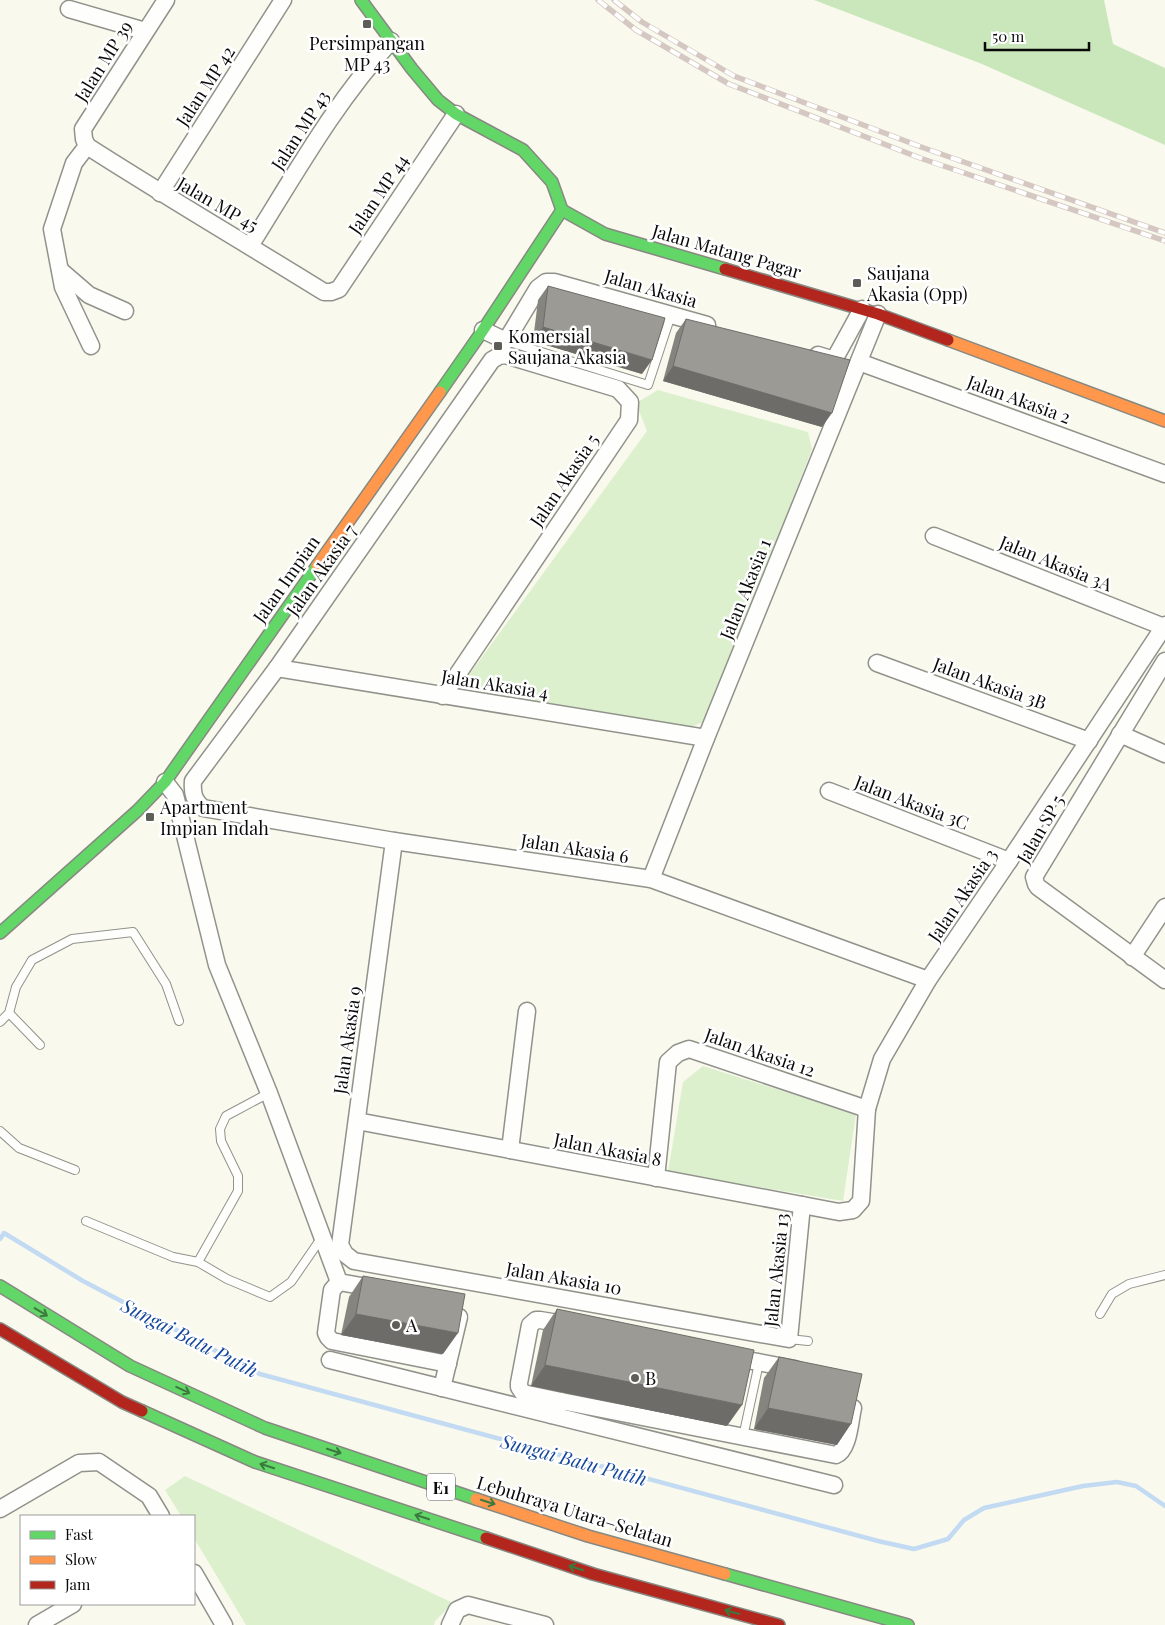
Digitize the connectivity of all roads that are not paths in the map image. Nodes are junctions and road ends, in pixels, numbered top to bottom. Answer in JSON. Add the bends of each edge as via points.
{"nodes":[{"id":1,"x":166,"y":0,"type":"edge"},
{"id":2,"x":283,"y":0,"type":"edge"},
{"id":3,"x":361,"y":0,"type":"edge"},
{"id":4,"x":69,"y":9,"type":"dead end"},
{"id":5,"x":145,"y":31,"type":"junction"},
{"id":6,"x":391,"y":41,"type":"junction"},
{"id":7,"x":456,"y":114,"type":"junction"},
{"id":8,"x":87,"y":146,"type":"junction"},
{"id":9,"x":160,"y":193,"type":"junction"},
{"id":10,"x":562,"y":210,"type":"junction"},
{"id":11,"x":250,"y":246,"type":"junction"},
{"id":12,"x":60,"y":270,"type":"junction"},
{"id":13,"x":331,"y":292,"type":"joint"},
{"id":14,"x":862,"y":309,"type":"junction"},
{"id":15,"x":125,"y":311,"type":"dead end"},
{"id":16,"x":878,"y":314,"type":"junction"},
{"id":17,"x":671,"y":315,"type":"junction"},
{"id":18,"x":719,"y":328,"type":"edge"},
{"id":19,"x":483,"y":330,"type":"junction"},
{"id":20,"x":506,"y":341,"type":"junction"},
{"id":21,"x":91,"y":346,"type":"dead end"},
{"id":22,"x":805,"y":352,"type":"edge"},
{"id":23,"x":499,"y":356,"type":"joint"},
{"id":24,"x":859,"y":362,"type":"junction"},
{"id":25,"x":1165,"y":421,"type":"edge"},
{"id":26,"x":1165,"y":474,"type":"edge"},
{"id":27,"x":934,"y":536,"type":"dead end"},
{"id":28,"x":1164,"y":626,"type":"edge"},
{"id":29,"x":1165,"y":661,"type":"edge"},
{"id":30,"x":877,"y":663,"type":"dead end"},
{"id":31,"x":277,"y":668,"type":"junction"},
{"id":32,"x":443,"y":696,"type":"junction"},
{"id":33,"x":1120,"y":734,"type":"junction"},
{"id":34,"x":706,"y":738,"type":"junction"},
{"id":35,"x":1089,"y":741,"type":"junction"},
{"id":36,"x":1165,"y":754,"type":"edge"},
{"id":37,"x":165,"y":782,"type":"junction"},
{"id":38,"x":829,"y":790,"type":"dead end"},
{"id":39,"x":202,"y":808,"type":"joint"},
{"id":40,"x":394,"y":841,"type":"junction"},
{"id":41,"x":1009,"y":862,"type":"junction"},
{"id":42,"x":651,"y":880,"type":"junction"},
{"id":43,"x":1165,"y":907,"type":"edge"},
{"id":44,"x":0,"y":933,"type":"edge"},
{"id":45,"x":1132,"y":957,"type":"junction"},
{"id":46,"x":928,"y":980,"type":"junction"},
{"id":47,"x":1165,"y":980,"type":"edge"},
{"id":48,"x":527,"y":1011,"type":"dead end"},
{"id":49,"x":9,"y":1013,"type":"junction"},
{"id":50,"x":0,"y":1022,"type":"edge"},
{"id":51,"x":179,"y":1022,"type":"dead end"},
{"id":52,"x":40,"y":1045,"type":"dead end"},
{"id":53,"x":269,"y":1092,"type":"junction"},
{"id":54,"x":867,"y":1109,"type":"junction"},
{"id":55,"x":356,"y":1121,"type":"junction"},
{"id":56,"x":0,"y":1131,"type":"edge"},
{"id":57,"x":510,"y":1150,"type":"junction"},
{"id":58,"x":75,"y":1170,"type":"dead end"},
{"id":59,"x":656,"y":1178,"type":"junction"},
{"id":60,"x":802,"y":1205,"type":"junction"},
{"id":61,"x":853,"y":1210,"type":"joint"},
{"id":62,"x":86,"y":1221,"type":"dead end"},
{"id":63,"x":322,"y":1237,"type":"junction"},
{"id":64,"x":340,"y":1244,"type":"joint"},
{"id":65,"x":198,"y":1262,"type":"junction"},
{"id":66,"x":1165,"y":1275,"type":"edge"},
{"id":67,"x":339,"y":1282,"type":"junction"},
{"id":68,"x":0,"y":1286,"type":"edge"},
{"id":69,"x":395,"y":1293,"type":"edge"},
{"id":70,"x":452,"y":1304,"type":"edge"},
{"id":71,"x":1100,"y":1314,"type":"dead end"},
{"id":72,"x":585,"y":1328,"type":"edge"},
{"id":73,"x":0,"y":1329,"type":"edge"},
{"id":74,"x":789,"y":1339,"type":"junction"},
{"id":75,"x":808,"y":1341,"type":"dead end"},
{"id":76,"x":713,"y":1353,"type":"edge"},
{"id":77,"x":330,"y":1360,"type":"dead end"},
{"id":78,"x":759,"y":1363,"type":"junction"},
{"id":79,"x":448,"y":1364,"type":"junction"},
{"id":80,"x":813,"y":1372,"type":"edge"},
{"id":81,"x":442,"y":1388,"type":"junction"},
{"id":82,"x":856,"y":1389,"type":"edge"},
{"id":83,"x":561,"y":1401,"type":"junction"},
{"id":84,"x":552,"y":1415,"type":"junction"},
{"id":85,"x":743,"y":1437,"type":"junction"},
{"id":86,"x":730,"y":1459,"type":"junction"},
{"id":87,"x":834,"y":1485,"type":"dead end"},
{"id":88,"x":0,"y":1509,"type":"edge"},
{"id":89,"x":160,"y":1515,"type":"edge"},
{"id":90,"x":195,"y":1575,"type":"edge"},
{"id":91,"x":71,"y":1605,"type":"edge"},
{"id":92,"x":510,"y":1621,"type":"edge"},
{"id":93,"x":450,"y":1623,"type":"edge"},
{"id":94,"x":36,"y":1625,"type":"edge"},
{"id":95,"x":224,"y":1625,"type":"edge"},
{"id":96,"x":545,"y":1625,"type":"edge"},
{"id":97,"x":780,"y":1625,"type":"edge"},
{"id":98,"x":908,"y":1625,"type":"edge"}],
"edges":[{"from":1,"to":5,"type":"street","name":"Jalan MP 39"},
{"from":2,"to":9,"type":"street","name":"Jalan MP 42"},
{"from":3,"to":6,"type":"main road"},
{"from":4,"to":5,"type":"street"},
{"from":5,"to":8,"type":"street","name":"Jalan MP 39","via":[[84,129]]},
{"from":6,"to":7,"type":"main road","via":[[438,100]]},
{"from":6,"to":11,"type":"street","name":"Jalan MP 43","via":[[344,99]]},
{"from":7,"to":10,"type":"main road","via":[[523,150],[552,182]]},
{"from":7,"to":13,"type":"street","name":"Jalan MP 44","via":[[339,289]]},
{"from":8,"to":9,"type":"street","name":"Jalan MP 45"},
{"from":8,"to":12,"type":"street","via":[[74,163],[52,229]]},
{"from":9,"to":11,"type":"street","name":"Jalan MP 45"},
{"from":10,"to":14,"type":"main road","name":"Jalan Matang Pagar","via":[[606,234]]},
{"from":10,"to":19,"type":"main road","name":"Jalan Impian"},
{"from":11,"to":13,"type":"street","name":"Jalan MP 45","via":[[324,292]]},
{"from":12,"to":15,"type":"street","via":[[89,295]]},
{"from":12,"to":21,"type":"street","via":[[63,287]]},
{"from":14,"to":16,"type":"main road","name":"Jalan Matang Pagar"},
{"from":14,"to":22,"type":"street","via":[[834,360]]},
{"from":16,"to":24,"type":"street","name":"Jalan Akasia 1"},
{"from":16,"to":25,"type":"main road","name":"Jalan Matang Pagar"},
{"from":17,"to":18,"type":"street","name":"Jalan Akasia"},
{"from":17,"to":20,"type":"street","name":"Jalan Akasia","via":[[546,282],[538,288]]},
{"from":17,"to":20,"type":"lane","via":[[648,385]]},
{"from":19,"to":20,"type":"street"},
{"from":19,"to":37,"type":"main road","name":"Jalan Impian"},
{"from":23,"to":31,"type":"street","name":"Jalan Akasia 7","via":[[492,360]]},
{"from":23,"to":32,"type":"street","name":"Jalan Akasia 5","via":[[505,355],[618,389],[630,402],[629,420]]},
{"from":24,"to":26,"type":"street","name":"Jalan Akasia 2"},
{"from":24,"to":34,"type":"street","name":"Jalan Akasia 1"},
{"from":27,"to":28,"type":"street","name":"Jalan Akasia 3A"},
{"from":28,"to":35,"type":"street","name":"Jalan Akasia 3"},
{"from":29,"to":33,"type":"street"},
{"from":30,"to":35,"type":"street","name":"Jalan Akasia 3B"},
{"from":31,"to":32,"type":"street","name":"Jalan Akasia 4"},
{"from":31,"to":39,"type":"street","name":"Jalan Akasia 7","via":[[193,782],[195,801]]},
{"from":32,"to":34,"type":"street","name":"Jalan Akasia 4"},
{"from":33,"to":36,"type":"street"},
{"from":33,"to":45,"type":"street","name":"Jalan SP 5","via":[[1034,877],[1038,887]]},
{"from":34,"to":42,"type":"street","name":"Jalan Akasia 1"},
{"from":35,"to":41,"type":"street","name":"Jalan Akasia 3"},
{"from":37,"to":44,"type":"main road","name":"Jalan Impian"},
{"from":37,"to":53,"type":"street","via":[[175,795],[217,965]]},
{"from":38,"to":41,"type":"street","name":"Jalan Akasia 3C"},
{"from":39,"to":40,"type":"street","name":"Jalan Akasia 6"},
{"from":40,"to":42,"type":"street","name":"Jalan Akasia 6"},
{"from":40,"to":55,"type":"street","name":"Jalan Akasia 9"},
{"from":41,"to":46,"type":"street","name":"Jalan Akasia 3"},
{"from":42,"to":46,"type":"street","name":"Jalan Akasia 6"},
{"from":43,"to":45,"type":"street"},
{"from":45,"to":47,"type":"street","name":"Jalan SP 5"},
{"from":46,"to":54,"type":"street","name":"Jalan Akasia 3","via":[[882,1059]]},
{"from":48,"to":57,"type":"street"},
{"from":49,"to":50,"type":"lane"},
{"from":49,"to":51,"type":"lane","via":[[16,987],[32,960],[72,939],[133,932],[166,984]]},
{"from":49,"to":52,"type":"lane"},
{"from":53,"to":63,"type":"street"},
{"from":53,"to":65,"type":"lane","via":[[226,1116],[220,1129],[220,1141],[238,1176],[238,1192]]},
{"from":54,"to":59,"type":"street","name":"Jalan Akasia 12","via":[[689,1049],[668,1062]]},
{"from":54,"to":61,"type":"street","name":"Jalan Akasia 3","via":[[861,1200]]},
{"from":55,"to":57,"type":"street","name":"Jalan Akasia 8"},
{"from":55,"to":64,"type":"street","name":"Jalan Akasia 9"},
{"from":56,"to":58,"type":"lane","via":[[19,1148]]},
{"from":57,"to":59,"type":"street","name":"Jalan Akasia 8"},
{"from":59,"to":60,"type":"street","name":"Jalan Akasia 8"},
{"from":60,"to":61,"type":"street","name":"Jalan Akasia 8","via":[[839,1212]]},
{"from":60,"to":74,"type":"street","name":"Jalan Akasia 13"},
{"from":62,"to":65,"type":"lane","via":[[173,1257]]},
{"from":63,"to":65,"type":"lane","via":[[291,1282],[270,1297],[227,1280]]},
{"from":63,"to":67,"type":"street"},
{"from":64,"to":74,"type":"street","name":"Jalan Akasia 10","via":[[354,1261]]},
{"from":66,"to":71,"type":"lane","via":[[1129,1284],[1112,1294]]},
{"from":67,"to":69,"type":"street"},
{"from":67,"to":79,"type":"street","via":[[332,1290],[326,1332],[332,1341]]},
{"from":68,"to":98,"type":"main road","name":"Lebuhraya Utara–Selatan","number":"E1","one_way":true,"via":[[130,1366],[264,1428],[588,1536]]},
{"from":70,"to":79,"type":"street","via":[[458,1308],[460,1316]]},
{"from":72,"to":83,"type":"street","via":[[540,1320],[528,1328],[519,1387],[523,1394]]},
{"from":97,"to":73,"type":"main road","number":"E1","one_way":true,"via":[[593,1574],[255,1462],[122,1402]]},
{"from":74,"to":75,"type":"lane"},
{"from":76,"to":78,"type":"street"},
{"from":77,"to":81,"type":"street"},
{"from":78,"to":80,"type":"street"},
{"from":78,"to":85,"type":"lane"},
{"from":79,"to":81,"type":"street"},
{"from":81,"to":84,"type":"street"},
{"from":82,"to":85,"type":"street","via":[[845,1447],[836,1456]]},
{"from":83,"to":84,"type":"street"},
{"from":83,"to":85,"type":"street"},
{"from":84,"to":86,"type":"street"},
{"from":85,"to":86,"type":"street"},
{"from":86,"to":87,"type":"street"},
{"from":88,"to":89,"type":"street","via":[[79,1463],[99,1462],[150,1496]]},
{"from":90,"to":95,"type":"street"},
{"from":91,"to":94,"type":"street"},
{"from":92,"to":93,"type":"street","via":[[468,1605],[457,1610]]},
{"from":92,"to":96,"type":"street"}]}
